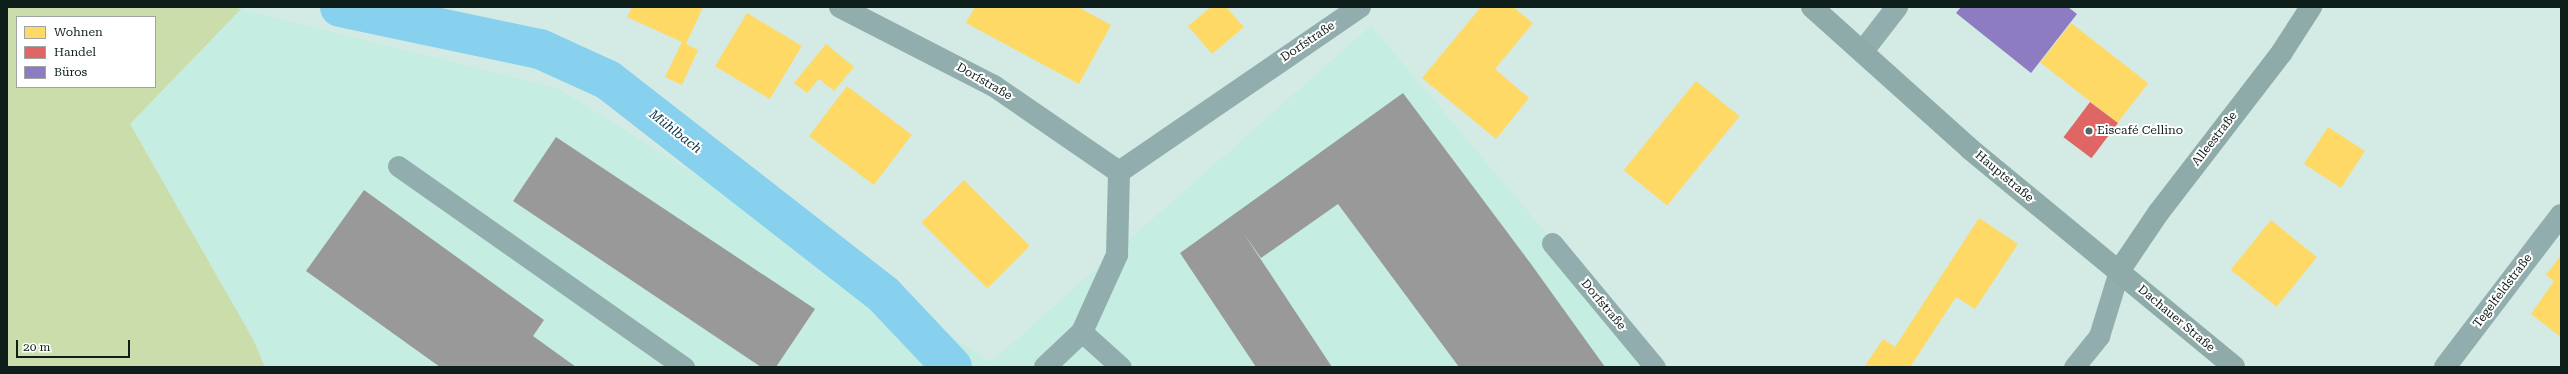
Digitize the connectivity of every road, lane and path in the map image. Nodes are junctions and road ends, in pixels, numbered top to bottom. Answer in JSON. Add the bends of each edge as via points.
{"nodes":[{"id":1,"x":840,"y":7,"type":"edge"},
{"id":2,"x":1360,"y":7,"type":"edge"},
{"id":3,"x":1812,"y":7,"type":"edge"},
{"id":4,"x":1897,"y":7,"type":"edge"},
{"id":5,"x":2311,"y":7,"type":"edge"},
{"id":6,"x":1863,"y":51,"type":"junction"},
{"id":7,"x":398,"y":166,"type":"dead end"},
{"id":8,"x":1119,"y":172,"type":"junction"},
{"id":9,"x":2561,"y":216,"type":"edge"},
{"id":10,"x":1552,"y":243,"type":"dead end"},
{"id":11,"x":2119,"y":271,"type":"junction"},
{"id":12,"x":1082,"y":332,"type":"junction"},
{"id":13,"x":1048,"y":364,"type":"edge"},
{"id":14,"x":684,"y":367,"type":"edge"},
{"id":15,"x":1121,"y":367,"type":"edge"},
{"id":16,"x":1655,"y":367,"type":"edge"},
{"id":17,"x":2074,"y":367,"type":"edge"},
{"id":18,"x":2234,"y":367,"type":"edge"},
{"id":19,"x":2445,"y":367,"type":"edge"}],
"edges":[{"from":1,"to":8,"type":"street","name":"Dorfstraße","via":[[994,86]]},
{"from":2,"to":8,"type":"street","name":"Dorfstraße"},
{"from":3,"to":6,"type":"main road","name":"Hauptstraße"},
{"from":4,"to":6,"type":"street"},
{"from":5,"to":11,"type":"main road","name":"Alleestraße","via":[[2282,52],[2160,212]]},
{"from":6,"to":11,"type":"main road","name":"Hauptstraße","via":[[2068,232]]},
{"from":7,"to":14,"type":"lane"},
{"from":8,"to":12,"type":"street","via":[[1117,255]]},
{"from":9,"to":19,"type":"street","name":"Tegelfeldstraße"},
{"from":10,"to":16,"type":"lane","name":"Dorfstraße"},
{"from":11,"to":17,"type":"lane","via":[[2099,336]]},
{"from":11,"to":18,"type":"main road","name":"Dachauer Straße"},
{"from":12,"to":13,"type":"street"},
{"from":12,"to":15,"type":"lane"}]}
